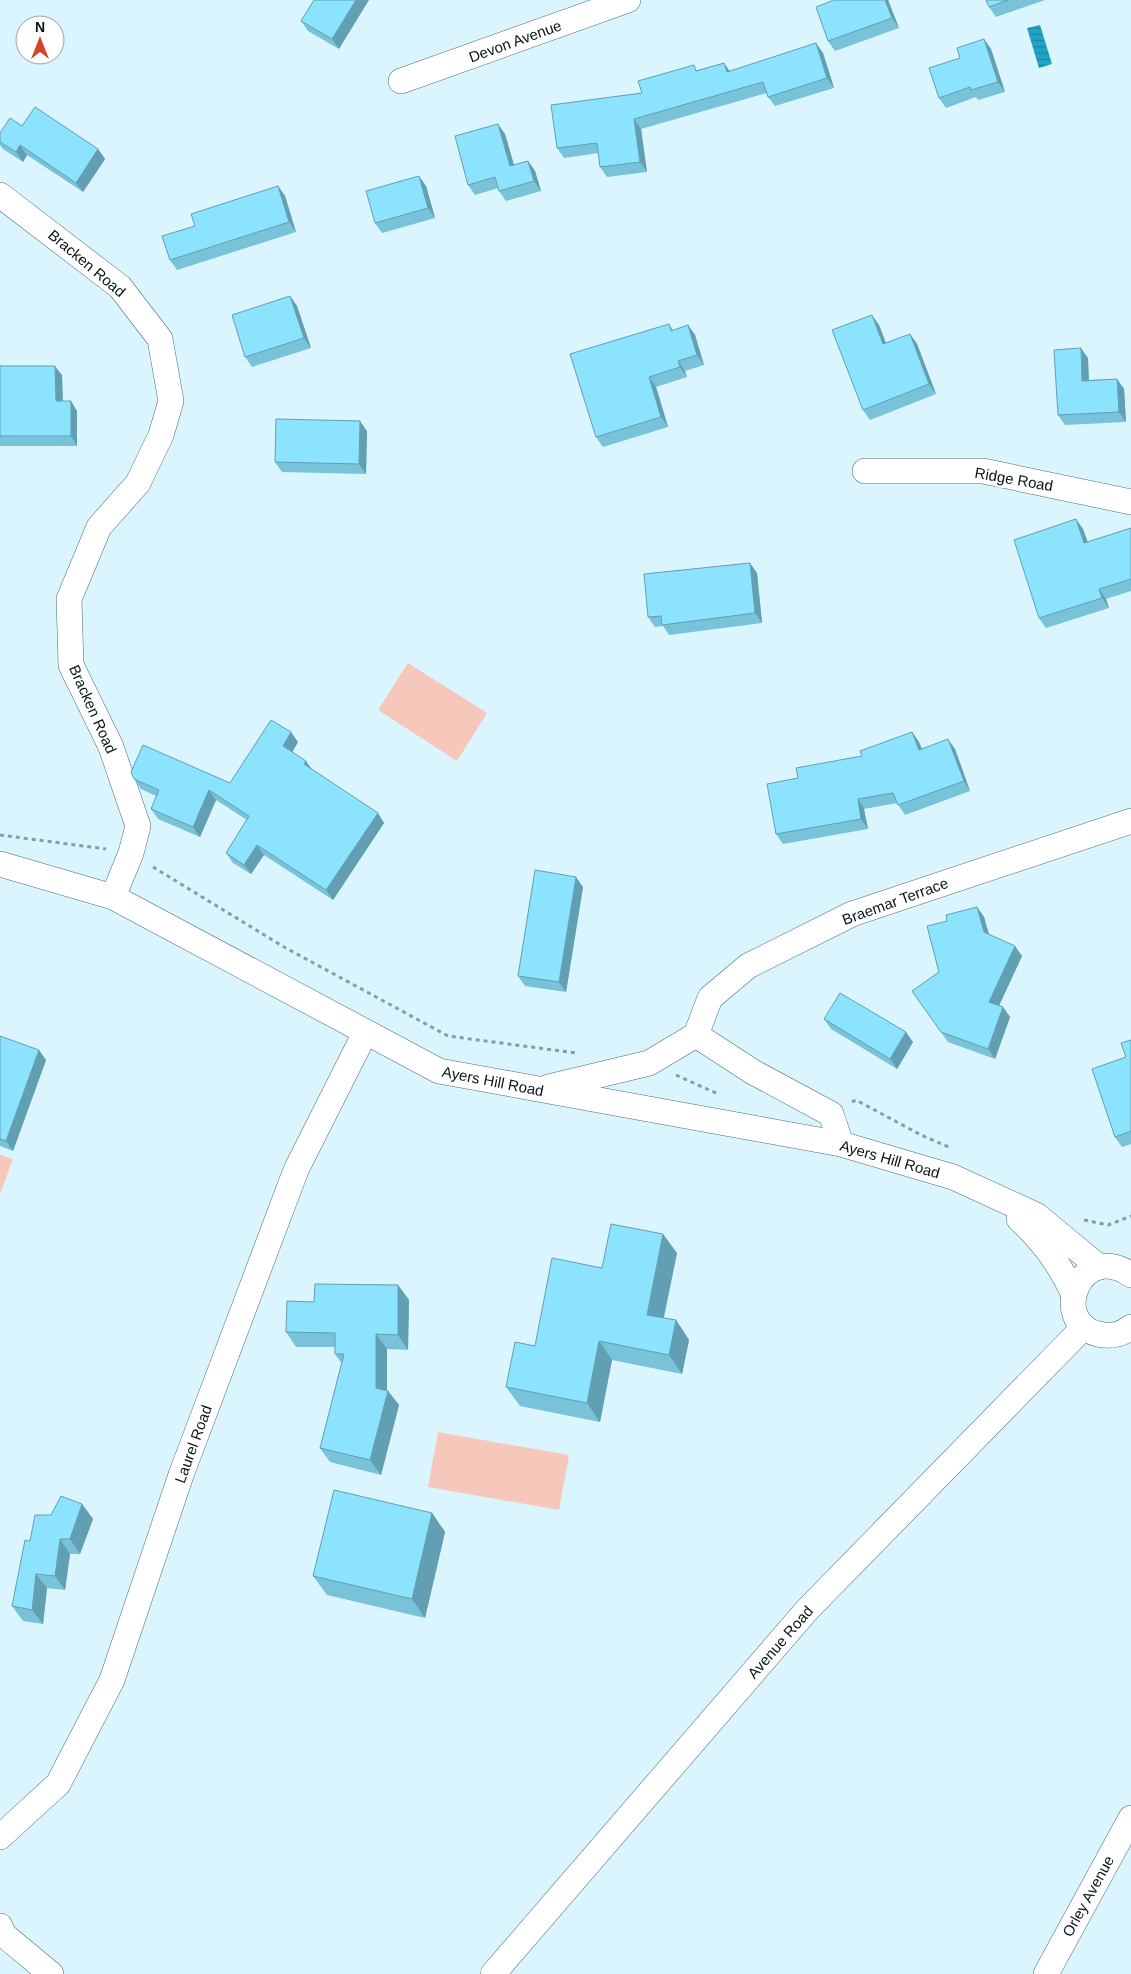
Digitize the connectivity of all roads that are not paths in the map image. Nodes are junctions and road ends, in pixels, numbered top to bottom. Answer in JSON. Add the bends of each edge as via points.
{"nodes":[{"id":1,"x":628,"y":0,"type":"edge"},
{"id":2,"x":401,"y":81,"type":"dead end"},
{"id":3,"x":0,"y":195,"type":"edge"},
{"id":4,"x":865,"y":471,"type":"dead end"},
{"id":5,"x":1131,"y":502,"type":"edge"},
{"id":6,"x":1131,"y":821,"type":"edge"},
{"id":7,"x":0,"y":864,"type":"edge"},
{"id":8,"x":113,"y":897,"type":"junction"},
{"id":9,"x":365,"y":1033,"type":"junction"},
{"id":10,"x":696,"y":1035,"type":"junction"},
{"id":11,"x":539,"y":1090,"type":"junction"},
{"id":12,"x":841,"y":1144,"type":"junction"},
{"id":13,"x":992,"y":1194,"type":"junction"},
{"id":14,"x":1099,"y":1267,"type":"junction"},
{"id":15,"x":1131,"y":1275,"type":"edge"},
{"id":16,"x":1073,"y":1293,"type":"junction"},
{"id":17,"x":1131,"y":1327,"type":"edge"},
{"id":18,"x":1096,"y":1331,"type":"junction"},
{"id":19,"x":1131,"y":1349,"type":"edge"},
{"id":20,"x":1131,"y":1818,"type":"edge"},
{"id":21,"x":0,"y":1837,"type":"edge"},
{"id":22,"x":0,"y":1926,"type":"edge"},
{"id":23,"x":51,"y":1974,"type":"edge"},
{"id":24,"x":493,"y":1974,"type":"edge"},
{"id":25,"x":1046,"y":1974,"type":"edge"}],
"edges":[{"from":1,"to":2,"type":"street","name":"Devon Avenue"},
{"from":3,"to":8,"type":"street","name":"Bracken Road","via":[[120,287],[160,339],[171,402],[161,435],[138,483],[98,527],[69,599],[71,665],[111,747],[138,826]]},
{"from":4,"to":5,"type":"street","name":"Ridge Road","via":[[983,471]]},
{"from":6,"to":10,"type":"street","name":"Braemar Terrace","via":[[852,914],[748,966],[710,998]]},
{"from":7,"to":8,"type":"street","name":"Ayers Hill Road"},
{"from":8,"to":9,"type":"street","name":"Ayers Hill Road"},
{"from":9,"to":11,"type":"street","name":"Ayers Hill Road","via":[[439,1071]]},
{"from":9,"to":21,"type":"street","name":"Laurel Road","via":[[296,1170],[181,1475],[112,1680],[58,1784]]},
{"from":10,"to":11,"type":"street","via":[[649,1062]]},
{"from":10,"to":12,"type":"street","via":[[753,1072],[831,1114]]},
{"from":11,"to":12,"type":"street","name":"Ayers Hill Road"},
{"from":12,"to":13,"type":"street","name":"Ayers Hill Road","via":[[953,1177]]},
{"from":13,"to":14,"type":"street","name":"Ayers Hill Road","via":[[1036,1215]]},
{"from":13,"to":16,"type":"street","name":"Ayers Hill Road","via":[[1052,1254]]},
{"from":14,"to":15,"type":"street","via":[[1111,1266]]},
{"from":14,"to":16,"type":"street","via":[[1078,1282]]},
{"from":16,"to":18,"type":"street","name":"Ayers Hill Road","via":[[1077,1317]]},
{"from":17,"to":18,"type":"street","via":[[1119,1334]]},
{"from":18,"to":19,"type":"street"},
{"from":18,"to":24,"type":"street","name":"Avenue Road","via":[[807,1610]]},
{"from":20,"to":25,"type":"street","name":"Orley Avenue"},
{"from":22,"to":23,"type":"street","via":[[4,1935]]}]}
